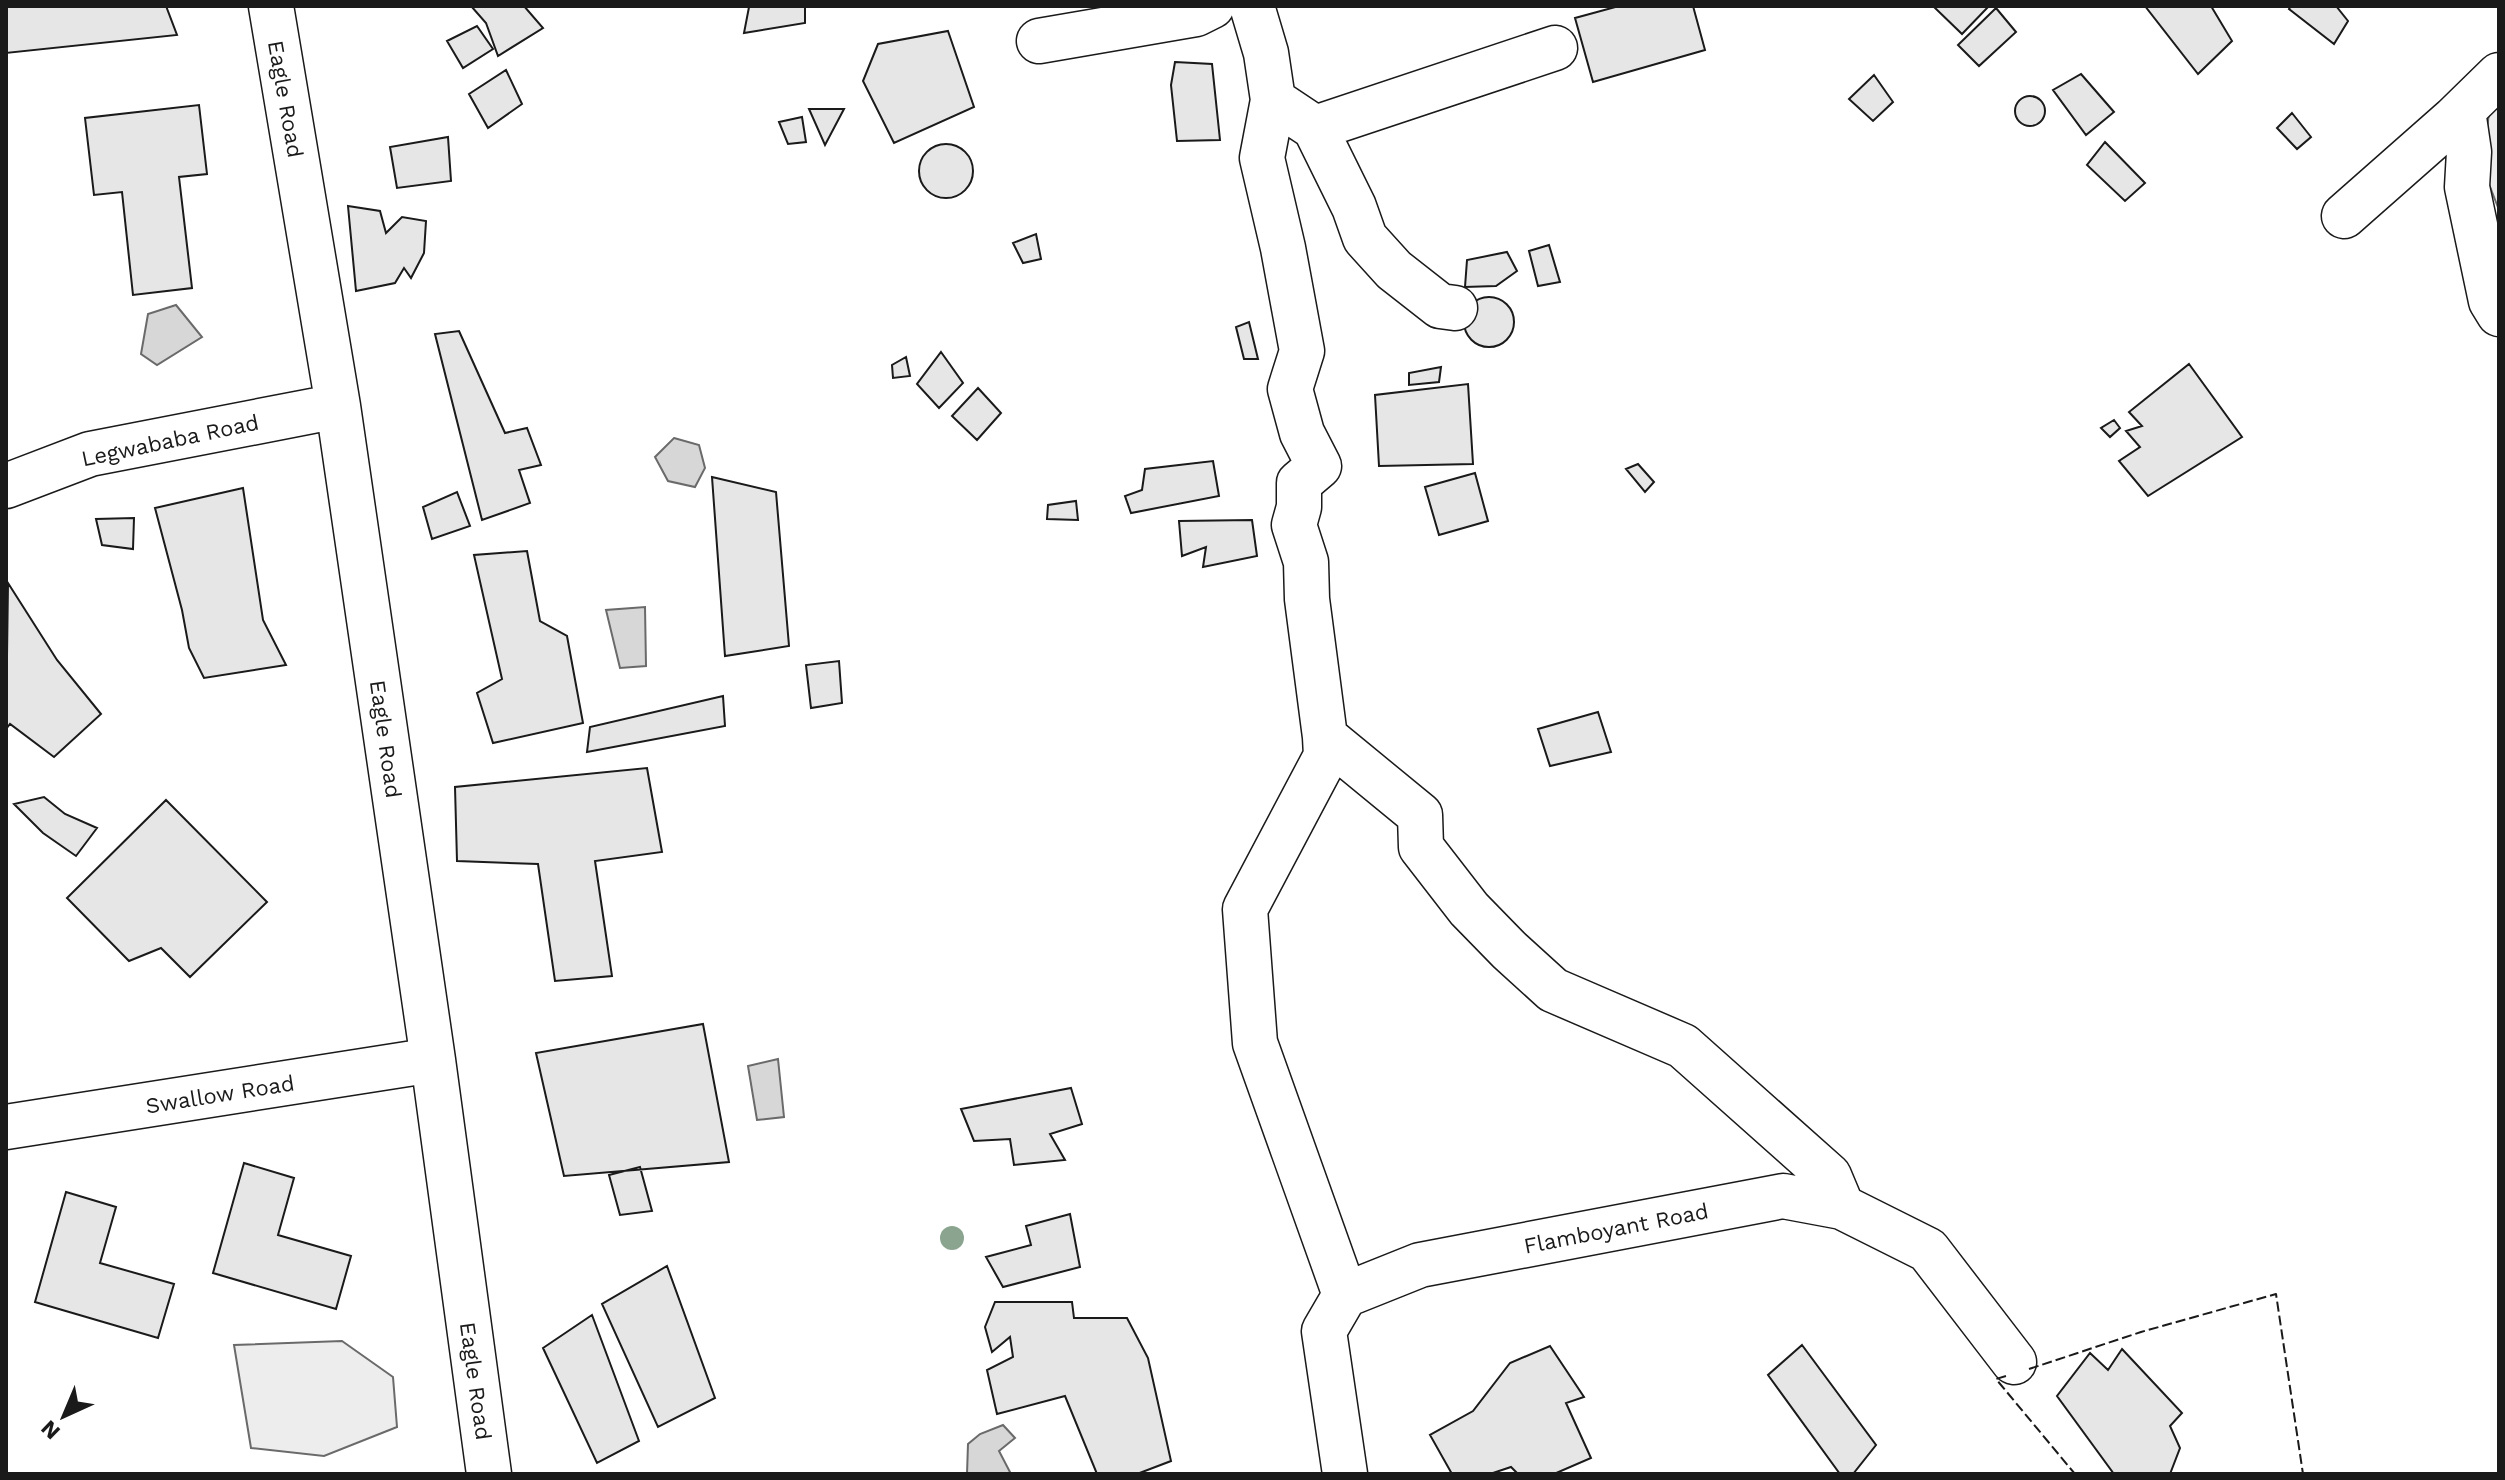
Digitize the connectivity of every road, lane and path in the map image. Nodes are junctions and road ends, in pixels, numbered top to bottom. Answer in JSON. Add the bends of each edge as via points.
{"nodes":[{"id":1,"x":271,"y":6,"type":"edge"},
{"id":2,"x":1212,"y":6,"type":"edge"},
{"id":3,"x":1252,"y":6,"type":"edge"},
{"id":4,"x":1039,"y":41,"type":"dead end"},
{"id":5,"x":1555,"y":48,"type":"dead end"},
{"id":6,"x":2499,"y":75,"type":"edge"},
{"id":7,"x":1273,"y":100,"type":"junction"},
{"id":8,"x":2463,"y":111,"type":"junction"},
{"id":9,"x":1315,"y":128,"type":"junction"},
{"id":10,"x":2344,"y":216,"type":"dead end"},
{"id":11,"x":1455,"y":308,"type":"dead end"},
{"id":12,"x":2499,"y":314,"type":"edge"},
{"id":13,"x":338,"y":406,"type":"junction"},
{"id":14,"x":6,"y":486,"type":"edge"},
{"id":15,"x":1325,"y":737,"type":"junction"},
{"id":16,"x":433,"y":1060,"type":"junction"},
{"id":17,"x":6,"y":1127,"type":"edge"},
{"id":18,"x":1842,"y":1207,"type":"junction"},
{"id":19,"x":1345,"y":1295,"type":"junction"},
{"id":20,"x":2014,"y":1362,"type":"dead end"},
{"id":21,"x":489,"y":1474,"type":"edge"},
{"id":22,"x":1345,"y":1474,"type":"edge"}],
"edges":[{"from":1,"to":13,"type":"street","name":"Eagle Road"},
{"from":2,"to":4,"type":"street","via":[[1196,14]]},
{"from":3,"to":7,"type":"street"},
{"from":5,"to":9,"type":"street"},
{"from":6,"to":8,"type":"street"},
{"from":7,"to":9,"type":"street"},
{"from":7,"to":15,"type":"street","via":[[1262,158],[1302,351],[1290,389],[1302,433],[1319,466],[1299,483],[1294,525],[1306,562]]},
{"from":8,"to":10,"type":"street"},
{"from":8,"to":12,"type":"street","via":[[2467,187],[2491,301]]},
{"from":9,"to":11,"type":"street","via":[[1365,238],[1394,270],[1440,306]]},
{"from":13,"to":14,"type":"street","name":"Legwababa Road","via":[[90,454]]},
{"from":13,"to":16,"type":"street","name":"Eagle Road"},
{"from":15,"to":18,"type":"street","via":[[1420,815],[1421,847],[1469,909],[1553,990],[1683,1046],[1829,1176]]},
{"from":15,"to":19,"type":"street","via":[[1326,756],[1245,909],[1255,1043]]},
{"from":16,"to":17,"type":"street","name":"Swallow Road"},
{"from":16,"to":21,"type":"street","name":"Eagle Road"},
{"from":18,"to":19,"type":"street","name":"Flamboyant Road","via":[[1783,1196],[1420,1265]]},
{"from":18,"to":20,"type":"street","name":"Flamboyant Road","via":[[1928,1250]]},
{"from":19,"to":22,"type":"street","via":[[1324,1331]]}]}
